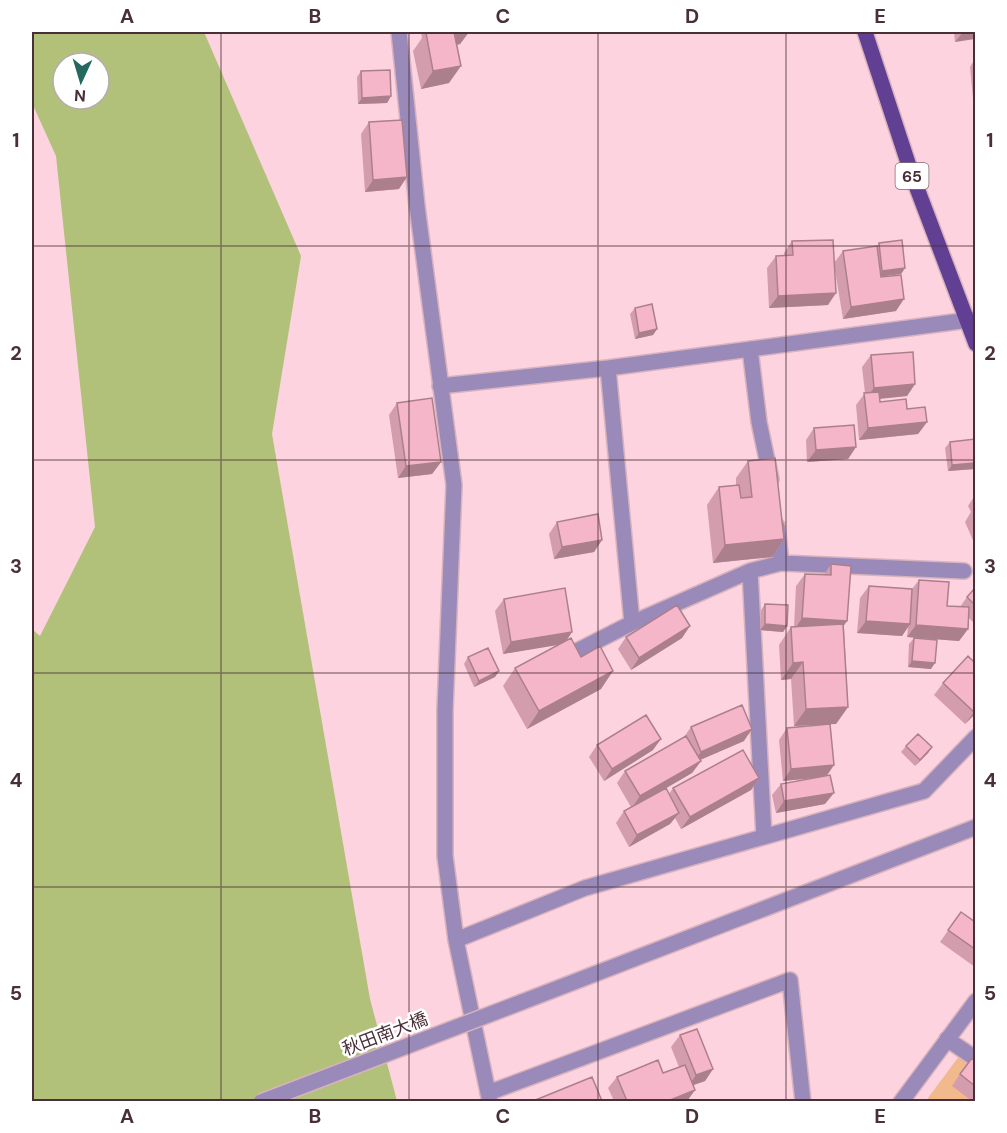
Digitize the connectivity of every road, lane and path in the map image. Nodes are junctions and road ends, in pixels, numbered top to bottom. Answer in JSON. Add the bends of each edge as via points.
{"nodes":[{"id":1,"x":399,"y":32,"type":"edge"},
{"id":2,"x":865,"y":32,"type":"edge"},
{"id":3,"x":970,"y":319,"type":"edge"},
{"id":4,"x":975,"y":344,"type":"edge"},
{"id":5,"x":750,"y":350,"type":"junction"},
{"id":6,"x":608,"y":368,"type":"junction"},
{"id":7,"x":440,"y":387,"type":"junction"},
{"id":8,"x":781,"y":562,"type":"junction"},
{"id":9,"x":964,"y":570,"type":"dead end"},
{"id":10,"x":750,"y":571,"type":"junction"},
{"id":11,"x":632,"y":623,"type":"junction"},
{"id":12,"x":579,"y":650,"type":"edge"},
{"id":13,"x":975,"y":737,"type":"edge"},
{"id":14,"x":975,"y":827,"type":"edge"},
{"id":15,"x":764,"y":837,"type":"junction"},
{"id":16,"x":456,"y":940,"type":"junction"},
{"id":17,"x":975,"y":1001,"type":"edge"},
{"id":18,"x":947,"y":1039,"type":"junction"},
{"id":19,"x":975,"y":1059,"type":"edge"},
{"id":20,"x":489,"y":1097,"type":"edge"},
{"id":21,"x":261,"y":1101,"type":"edge"},
{"id":22,"x":802,"y":1101,"type":"edge"},
{"id":23,"x":901,"y":1101,"type":"edge"}],
"edges":[{"from":1,"to":7,"type":"street"},
{"from":2,"to":3,"type":"main road","number":"65","via":[[908,164]]},
{"from":3,"to":4,"type":"main road","number":"65"},
{"from":3,"to":5,"type":"street"},
{"from":5,"to":6,"type":"street"},
{"from":5,"to":8,"type":"street"},
{"from":6,"to":7,"type":"street"},
{"from":6,"to":11,"type":"street"},
{"from":7,"to":16,"type":"street","via":[[454,485],[445,856]]},
{"from":8,"to":9,"type":"street"},
{"from":8,"to":10,"type":"street"},
{"from":10,"to":11,"type":"street"},
{"from":10,"to":15,"type":"street"},
{"from":11,"to":12,"type":"street"},
{"from":13,"to":15,"type":"street","via":[[924,791]]},
{"from":14,"to":21,"type":"street","name":"秋田南大橋","bridge":true},
{"from":15,"to":16,"type":"street","via":[[585,888]]},
{"from":16,"to":20,"type":"street"},
{"from":17,"to":18,"type":"street"},
{"from":18,"to":19,"type":"street"},
{"from":18,"to":23,"type":"street"},
{"from":20,"to":22,"type":"street","via":[[790,980]]}]}
